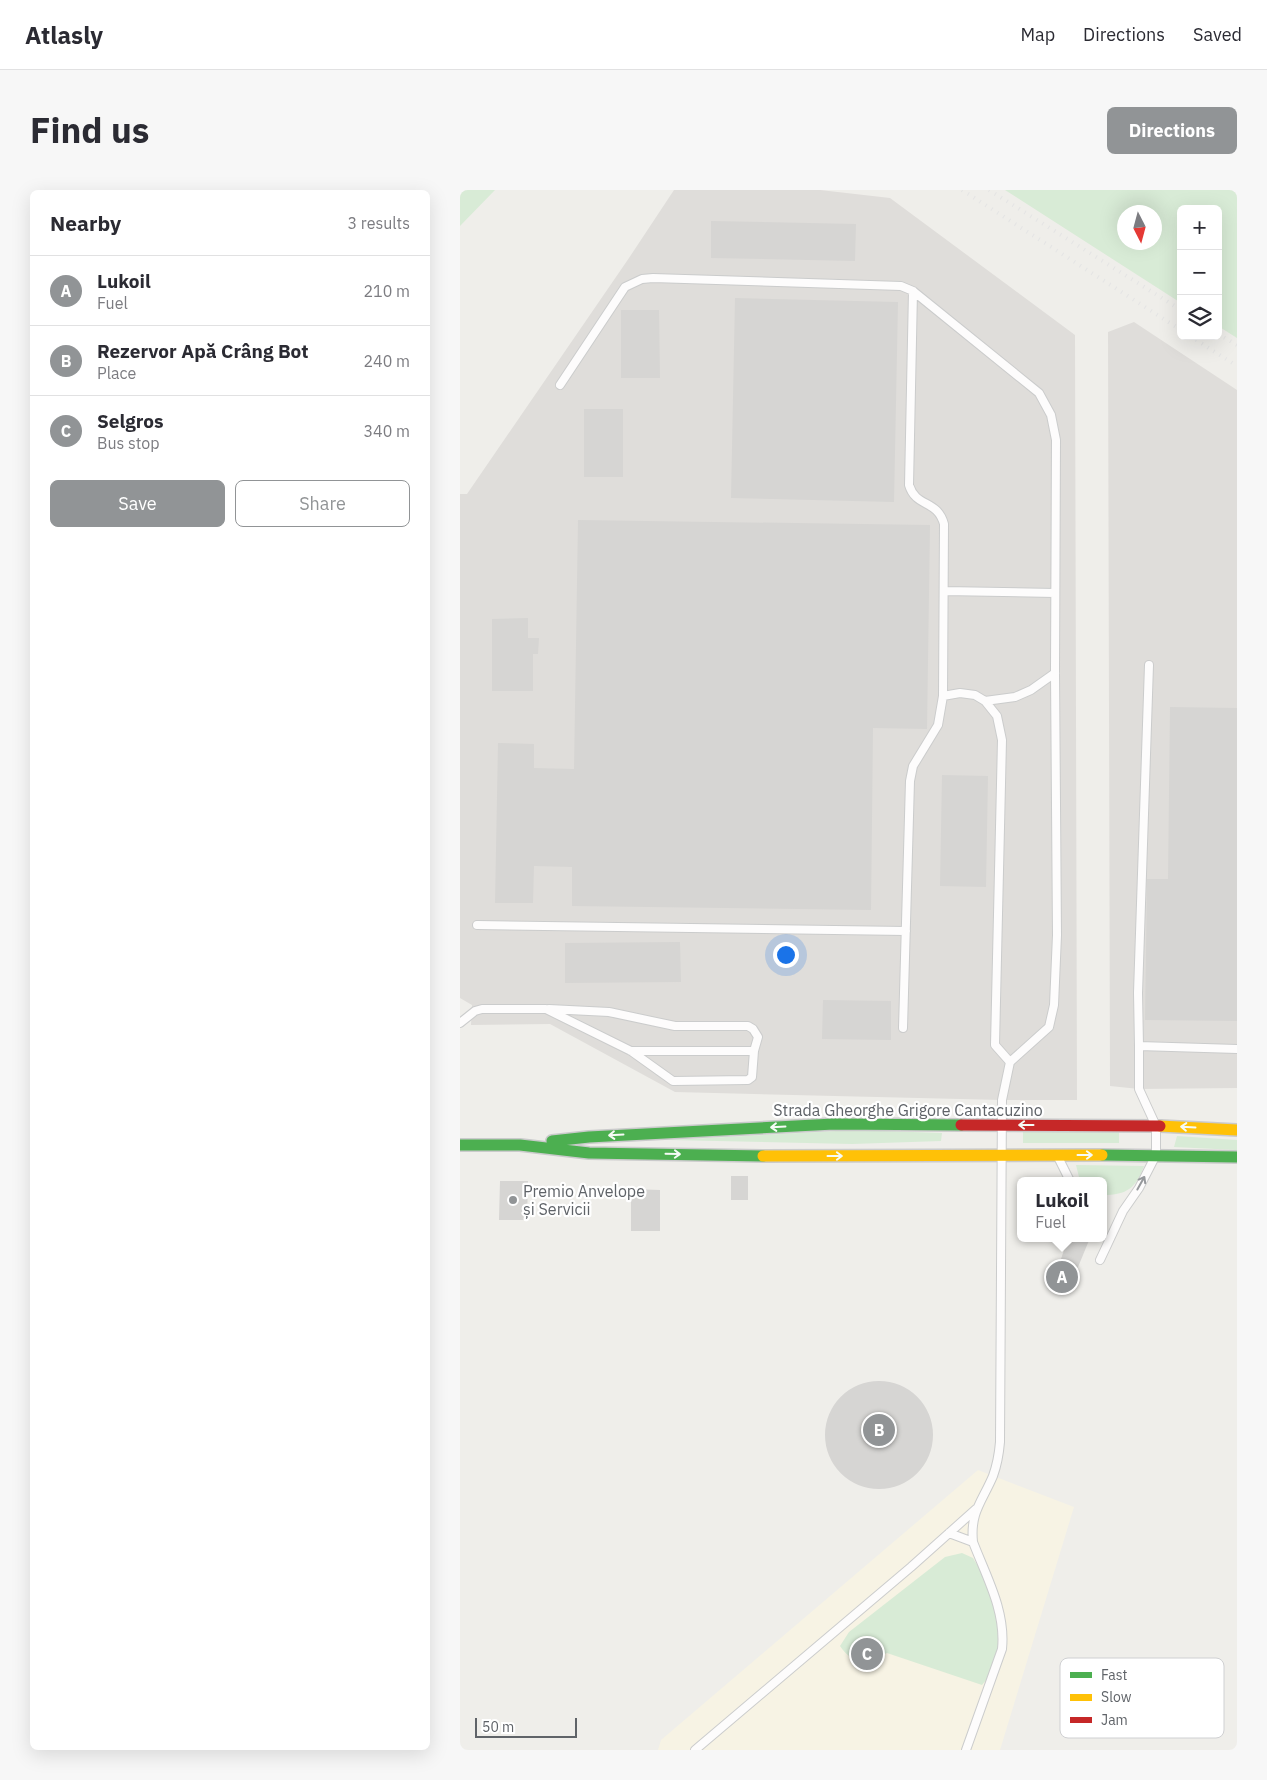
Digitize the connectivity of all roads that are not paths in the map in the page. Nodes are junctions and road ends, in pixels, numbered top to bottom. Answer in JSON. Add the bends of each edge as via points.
{"nodes":[{"id":1,"x":913,"y":291,"type":"junction"},
{"id":2,"x":560,"y":384,"type":"dead end"},
{"id":3,"x":944,"y":591,"type":"junction"},
{"id":4,"x":1055,"y":592,"type":"junction"},
{"id":5,"x":1149,"y":665,"type":"dead end"},
{"id":6,"x":1055,"y":673,"type":"junction"},
{"id":7,"x":943,"y":696,"type":"junction"},
{"id":8,"x":985,"y":701,"type":"junction"},
{"id":9,"x":477,"y":925,"type":"dead end"},
{"id":10,"x":906,"y":931,"type":"junction"},
{"id":11,"x":546,"y":1009,"type":"junction"},
{"id":12,"x":460,"y":1023,"type":"edge"},
{"id":13,"x":904,"y":1028,"type":"dead end"},
{"id":14,"x":1140,"y":1046,"type":"junction"},
{"id":15,"x":1237,"y":1049,"type":"edge"},
{"id":16,"x":631,"y":1051,"type":"junction"},
{"id":17,"x":754,"y":1051,"type":"junction"},
{"id":18,"x":1010,"y":1062,"type":"junction"},
{"id":19,"x":1002,"y":1125,"type":"junction"},
{"id":20,"x":1156,"y":1126,"type":"junction"},
{"id":21,"x":1237,"y":1130,"type":"edge"},
{"id":22,"x":460,"y":1145,"type":"edge"},
{"id":23,"x":520,"y":1145,"type":"junction"},
{"id":24,"x":1002,"y":1155,"type":"junction"},
{"id":25,"x":1058,"y":1155,"type":"junction"},
{"id":26,"x":1156,"y":1155,"type":"junction"},
{"id":27,"x":1237,"y":1157,"type":"edge"},
{"id":28,"x":1068,"y":1177,"type":"edge"},
{"id":29,"x":1100,"y":1260,"type":"dead end"},
{"id":30,"x":976,"y":1508,"type":"junction"},
{"id":31,"x":949,"y":1533,"type":"junction"},
{"id":32,"x":973,"y":1542,"type":"junction"},
{"id":33,"x":694,"y":1750,"type":"edge"},
{"id":34,"x":966,"y":1750,"type":"edge"}],
"edges":[{"from":1,"to":2,"type":"lane","via":[[901,286],[642,279],[625,288]]},
{"from":1,"to":3,"type":"lane","via":[[909,485],[918,499],[936,509],[942,517]]},
{"from":1,"to":4,"type":"lane","via":[[1039,393],[1051,415],[1056,440]]},
{"from":3,"to":4,"type":"lane"},
{"from":3,"to":7,"type":"lane"},
{"from":4,"to":6,"type":"lane"},
{"from":5,"to":14,"type":"lane","via":[[1138,983]]},
{"from":6,"to":8,"type":"lane","via":[[1015,697]]},
{"from":6,"to":18,"type":"lane","via":[[1054,1005],[1049,1027]]},
{"from":7,"to":8,"type":"lane","via":[[960,693],[975,695]]},
{"from":7,"to":10,"type":"lane","via":[[938,725],[913,766],[910,781]]},
{"from":8,"to":18,"type":"lane","via":[[997,716],[1002,740],[995,1044]]},
{"from":9,"to":10,"type":"lane"},
{"from":10,"to":13,"type":"lane"},
{"from":11,"to":12,"type":"lane","via":[[482,1008]]},
{"from":11,"to":16,"type":"lane"},
{"from":11,"to":17,"type":"lane","via":[[608,1012],[675,1026],[748,1026],[758,1037]]},
{"from":14,"to":15,"type":"lane"},
{"from":14,"to":20,"type":"lane","via":[[1139,1089]]},
{"from":16,"to":17,"type":"lane"},
{"from":16,"to":17,"type":"lane","via":[[673,1081],[707,1081],[748,1080],[752,1077]]},
{"from":18,"to":19,"type":"lane","via":[[1002,1100]]},
{"from":20,"to":19,"type":"main road","name":"Strada Gheorghe Grigore Cantacuzino","one_way":true},
{"from":19,"to":23,"type":"main road","name":"Strada Gheorghe Grigore Cantacuzino","one_way":true,"via":[[834,1124],[589,1136]]},
{"from":19,"to":24,"type":"lane"},
{"from":21,"to":20,"type":"main road","name":"Strada Gheorghe Grigore Cantacuzino","one_way":true},
{"from":20,"to":26,"type":"lane"},
{"from":22,"to":23,"type":"main road","name":"Strada Gheorghe Grigore Cantacuzino"},
{"from":23,"to":24,"type":"main road","name":"Strada Gheorghe Grigore Cantacuzino","one_way":true,"via":[[589,1153]]},
{"from":24,"to":25,"type":"main road","name":"Strada Gheorghe Grigore Cantacuzino"},
{"from":24,"to":30,"type":"lane","via":[[1000,1442],[993,1475]]},
{"from":25,"to":26,"type":"main road","name":"Strada Gheorghe Grigore Cantacuzino","one_way":true},
{"from":25,"to":28,"type":"lane"},
{"from":26,"to":27,"type":"main road","name":"Strada Gheorghe Grigore Cantacuzino"},
{"from":29,"to":26,"type":"lane","one_way":true,"via":[[1123,1211]]},
{"from":30,"to":31,"type":"lane"},
{"from":30,"to":32,"type":"lane","via":[[972,1522]]},
{"from":31,"to":32,"type":"lane"},
{"from":31,"to":33,"type":"lane"},
{"from":32,"to":34,"type":"lane","via":[[999,1608],[1003,1636],[1002,1649]]}]}
